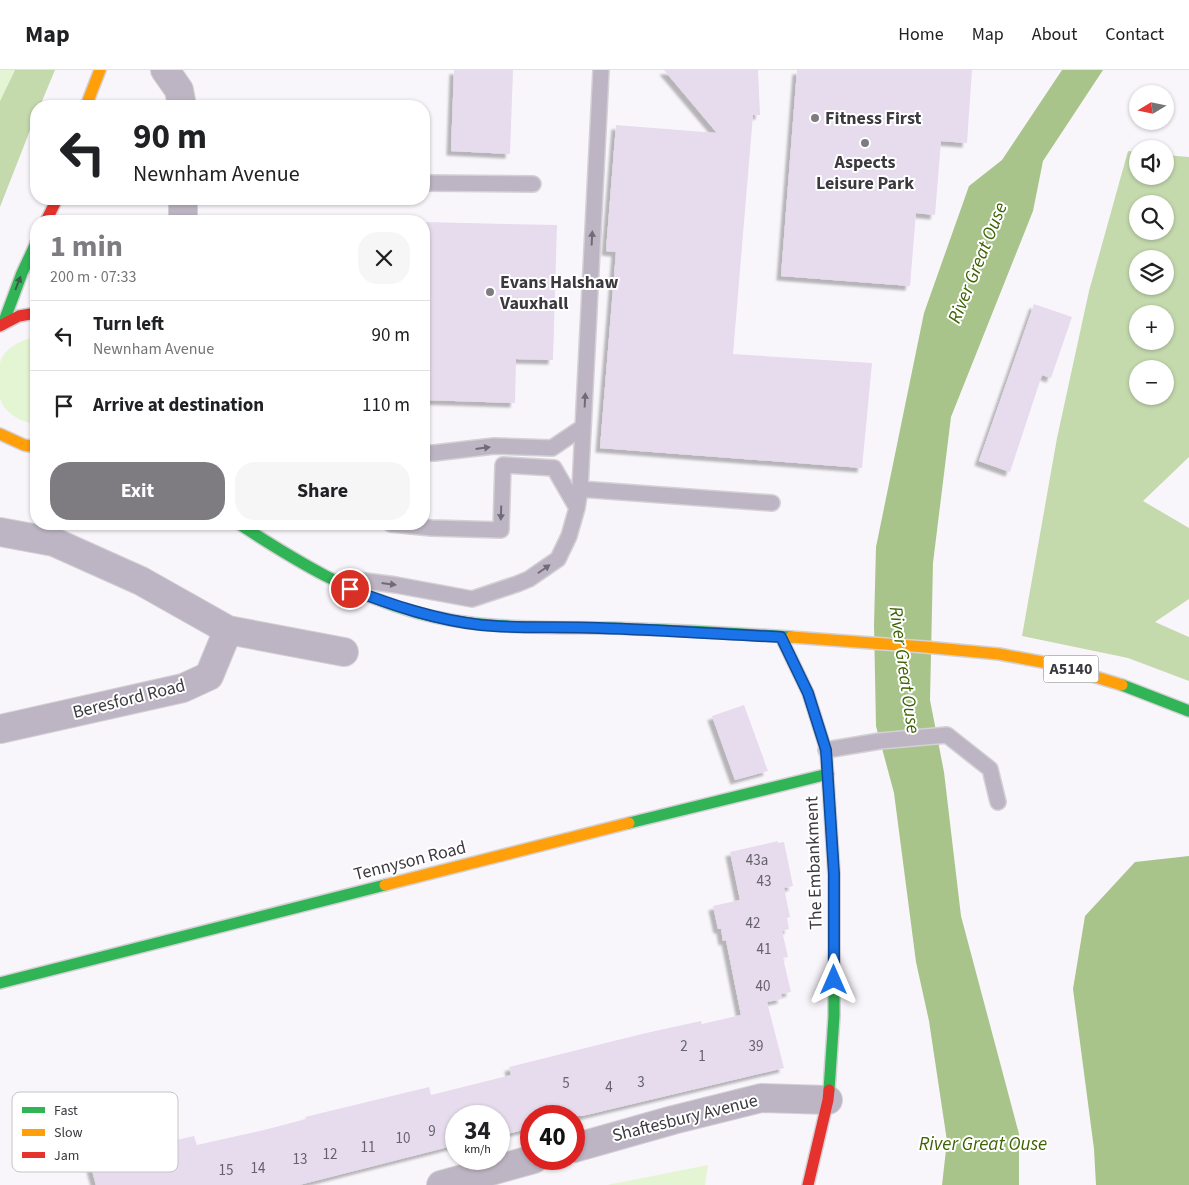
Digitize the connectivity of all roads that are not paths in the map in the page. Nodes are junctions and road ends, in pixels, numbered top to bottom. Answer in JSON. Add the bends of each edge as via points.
{"nodes":[{"id":1,"x":100,"y":70,"type":"edge"},
{"id":2,"x":165,"y":70,"type":"edge"},
{"id":3,"x":601,"y":70,"type":"edge"},
{"id":4,"x":88,"y":100,"type":"edge"},
{"id":5,"x":181,"y":100,"type":"edge"},
{"id":6,"x":430,"y":183,"type":"edge"},
{"id":7,"x":533,"y":184,"type":"dead end"},
{"id":8,"x":30,"y":256,"type":"edge"},
{"id":9,"x":30,"y":314,"type":"edge"},
{"id":10,"x":2,"y":325,"type":"edge"},
{"id":11,"x":583,"y":427,"type":"junction"},
{"id":12,"x":0,"y":434,"type":"edge"},
{"id":13,"x":0,"y":442,"type":"edge"},
{"id":14,"x":24,"y":445,"type":"junction"},
{"id":15,"x":30,"y":446,"type":"edge"},
{"id":16,"x":430,"y":453,"type":"edge"},
{"id":17,"x":580,"y":489,"type":"junction"},
{"id":18,"x":772,"y":503,"type":"dead end"},
{"id":19,"x":577,"y":508,"type":"junction"},
{"id":20,"x":430,"y":528,"type":"edge"},
{"id":21,"x":248,"y":530,"type":"edge"},
{"id":22,"x":0,"y":532,"type":"edge"},
{"id":23,"x":324,"y":576,"type":"junction"},
{"id":24,"x":228,"y":630,"type":"junction"},
{"id":25,"x":781,"y":637,"type":"junction"},
{"id":26,"x":344,"y":652,"type":"dead end"},
{"id":27,"x":1189,"y":710,"type":"edge"},
{"id":28,"x":0,"y":730,"type":"edge"},
{"id":29,"x":826,"y":750,"type":"junction"},
{"id":30,"x":828,"y":774,"type":"junction"},
{"id":31,"x":998,"y":802,"type":"dead end"},
{"id":32,"x":0,"y":983,"type":"edge"},
{"id":33,"x":828,"y":1100,"type":"junction"},
{"id":34,"x":585,"y":1145,"type":"edge"},
{"id":35,"x":520,"y":1163,"type":"edge"},
{"id":36,"x":441,"y":1185,"type":"edge"},
{"id":37,"x":808,"y":1185,"type":"edge"}],
"edges":[{"from":1,"to":4,"type":"street"},
{"from":2,"to":5,"type":"street","via":[[179,90]]},
{"from":11,"to":3,"type":"lane","one_way":true},
{"from":6,"to":7,"type":"lane"},
{"from":10,"to":8,"type":"street","one_way":true},
{"from":9,"to":10,"type":"street"},
{"from":16,"to":11,"type":"lane","one_way":true,"via":[[494,446],[552,448]]},
{"from":11,"to":17,"type":"lane"},
{"from":12,"to":14,"type":"street"},
{"from":13,"to":14,"type":"street"},
{"from":14,"to":15,"type":"street"},
{"from":17,"to":18,"type":"lane"},
{"from":17,"to":19,"type":"lane"},
{"from":19,"to":20,"type":"lane","one_way":true,"via":[[554,468],[503,465],[501,530]]},
{"from":23,"to":19,"type":"lane","one_way":true,"via":[[472,598],[529,579],[558,559]]},
{"from":21,"to":23,"type":"street","number":"A5140"},
{"from":22,"to":24,"type":"street","via":[[54,542],[141,581]]},
{"from":23,"to":25,"type":"street","number":"A5140","via":[[383,602],[480,625]]},
{"from":24,"to":26,"type":"street"},
{"from":24,"to":28,"type":"street","name":"Beresford Road","via":[[209,676],[183,688]]},
{"from":25,"to":27,"type":"street","number":"A5140","via":[[948,649],[1053,664],[1101,677]]},
{"from":25,"to":29,"type":"street","name":"The Embankment","via":[[808,693]]},
{"from":29,"to":30,"type":"street","name":"The Embankment"},
{"from":29,"to":31,"type":"lane","via":[[947,735],[990,769]]},
{"from":30,"to":32,"type":"street","name":"Tennyson Road"},
{"from":30,"to":33,"type":"street","name":"The Embankment","via":[[834,874],[834,1016]]},
{"from":33,"to":34,"type":"street","name":"Shaftesbury Avenue","via":[[760,1098]]},
{"from":33,"to":37,"type":"street","name":"The Embankment"},
{"from":35,"to":36,"type":"street"}]}
